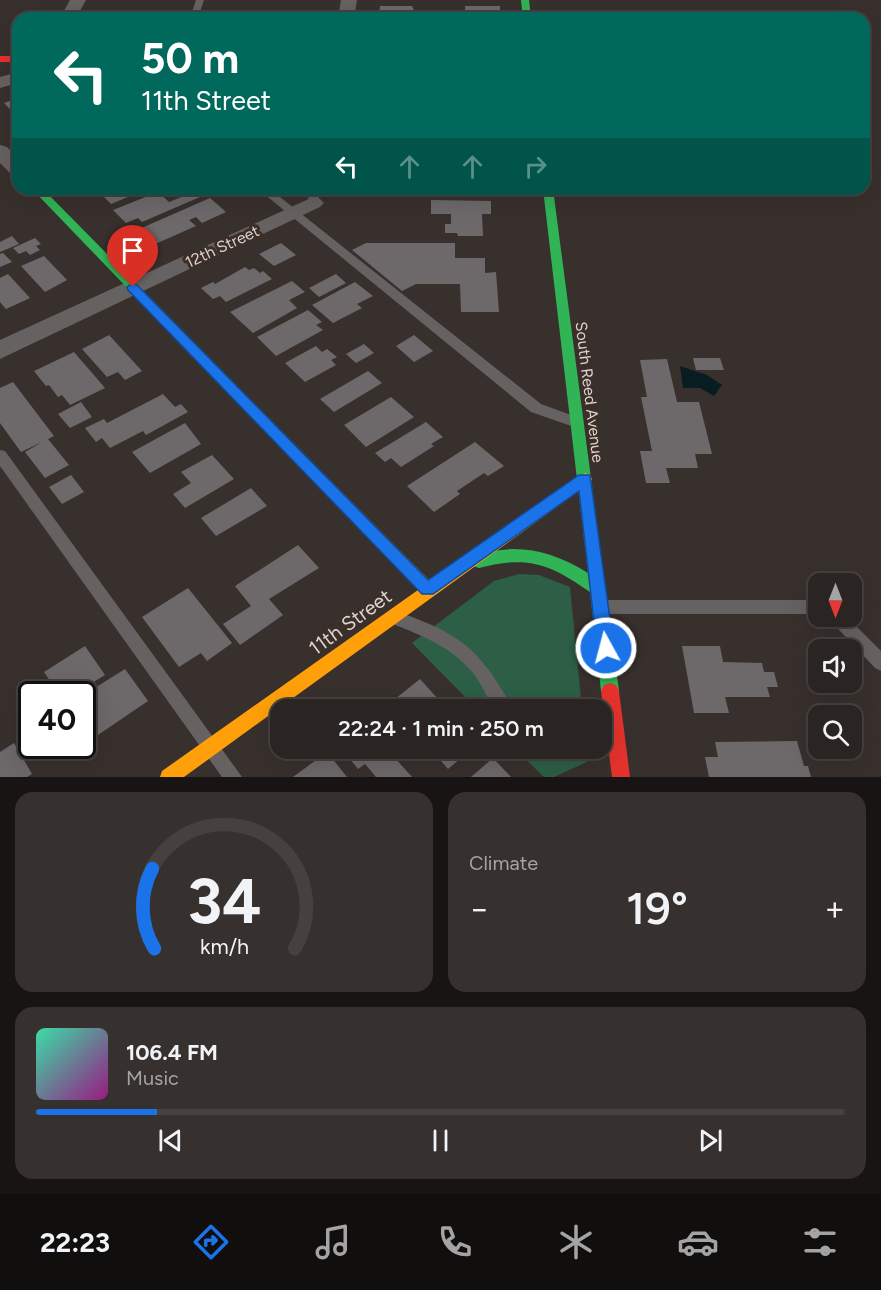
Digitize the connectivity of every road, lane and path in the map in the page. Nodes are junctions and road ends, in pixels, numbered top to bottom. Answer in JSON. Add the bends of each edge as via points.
{"nodes":[{"id":1,"x":0,"y":151,"type":"edge"},
{"id":2,"x":12,"y":164,"type":"edge"},
{"id":3,"x":43,"y":195,"type":"edge"},
{"id":4,"x":283,"y":195,"type":"edge"},
{"id":5,"x":549,"y":195,"type":"edge"},
{"id":6,"x":307,"y":202,"type":"edge"},
{"id":7,"x":133,"y":287,"type":"junction"},
{"id":8,"x":0,"y":350,"type":"edge"},
{"id":9,"x":577,"y":423,"type":"junction"},
{"id":10,"x":0,"y":455,"type":"edge"},
{"id":11,"x":585,"y":479,"type":"junction"},
{"id":12,"x":460,"y":567,"type":"junction"},
{"id":13,"x":427,"y":589,"type":"junction"},
{"id":14,"x":599,"y":590,"type":"junction"},
{"id":15,"x":601,"y":607,"type":"junction"},
{"id":16,"x":808,"y":607,"type":"edge"},
{"id":17,"x":392,"y":616,"type":"junction"},
{"id":18,"x":847,"y":627,"type":"edge"},
{"id":19,"x":881,"y":663,"type":"edge"},
{"id":20,"x":499,"y":699,"type":"edge"},
{"id":21,"x":211,"y":747,"type":"junction"},
{"id":22,"x":169,"y":777,"type":"edge"},
{"id":23,"x":233,"y":777,"type":"edge"},
{"id":24,"x":621,"y":777,"type":"edge"}],
"edges":[{"from":1,"to":2,"type":"street"},
{"from":3,"to":7,"type":"street"},
{"from":4,"to":6,"type":"lane"},
{"from":5,"to":9,"type":"street","name":"South Reed Avenue"},
{"from":6,"to":7,"type":"street","name":"12th Street"},
{"from":6,"to":9,"type":"lane","via":[[536,408]]},
{"from":7,"to":8,"type":"street","name":"12th Street"},
{"from":7,"to":13,"type":"street"},
{"from":9,"to":11,"type":"street","name":"South Reed Avenue"},
{"from":10,"to":21,"type":"lane"},
{"from":11,"to":12,"type":"street","name":"11th Street"},
{"from":11,"to":14,"type":"street","name":"South Reed Avenue"},
{"from":12,"to":13,"type":"street","name":"11th Street"},
{"from":12,"to":14,"type":"street","via":[[508,553],[538,553],[564,564]]},
{"from":13,"to":17,"type":"street","name":"11th Street"},
{"from":14,"to":15,"type":"street","name":"South Reed Avenue"},
{"from":15,"to":16,"type":"lane"},
{"from":15,"to":24,"type":"street","name":"South Reed Avenue"},
{"from":17,"to":20,"type":"lane","via":[[443,638],[463,652],[480,669]]},
{"from":17,"to":21,"type":"street","name":"11th Street"},
{"from":18,"to":19,"type":"lane"},
{"from":21,"to":22,"type":"street","name":"11th Street"},
{"from":21,"to":23,"type":"lane"}]}
